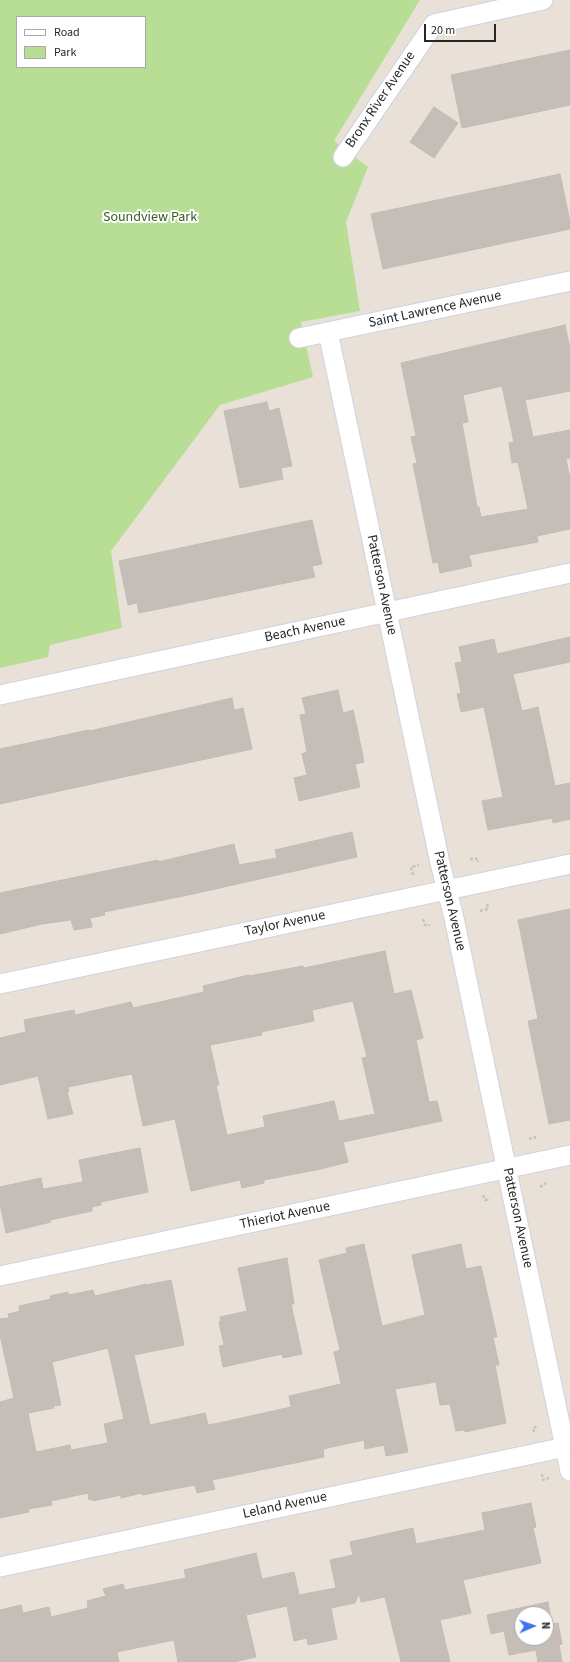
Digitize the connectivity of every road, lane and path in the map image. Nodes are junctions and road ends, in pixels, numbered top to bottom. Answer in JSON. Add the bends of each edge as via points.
{"nodes":[{"id":1,"x":543,"y":0,"type":"edge"},
{"id":2,"x":343,"y":157,"type":"dead end"},
{"id":3,"x":570,"y":281,"type":"edge"},
{"id":4,"x":328,"y":332,"type":"junction"},
{"id":5,"x":300,"y":338,"type":"dead end"},
{"id":6,"x":570,"y":573,"type":"edge"},
{"id":7,"x":388,"y":612,"type":"junction"},
{"id":8,"x":0,"y":695,"type":"edge"},
{"id":9,"x":478,"y":858,"type":"dead end"},
{"id":10,"x":470,"y":859,"type":"dead end"},
{"id":11,"x":570,"y":864,"type":"edge"},
{"id":12,"x":420,"y":865,"type":"dead end"},
{"id":13,"x":414,"y":876,"type":"dead end"},
{"id":14,"x":446,"y":890,"type":"junction"},
{"id":15,"x":488,"y":909,"type":"dead end"},
{"id":16,"x":480,"y":911,"type":"dead end"},
{"id":17,"x":423,"y":918,"type":"dead end"},
{"id":18,"x":430,"y":925,"type":"dead end"},
{"id":19,"x":0,"y":984,"type":"edge"},
{"id":20,"x":535,"y":1137,"type":"dead end"},
{"id":21,"x":529,"y":1139,"type":"dead end"},
{"id":22,"x":570,"y":1155,"type":"edge"},
{"id":23,"x":506,"y":1169,"type":"junction"},
{"id":24,"x":547,"y":1184,"type":"dead end"},
{"id":25,"x":540,"y":1187,"type":"dead end"},
{"id":26,"x":490,"y":1199,"type":"dead end"},
{"id":27,"x":485,"y":1200,"type":"dead end"},
{"id":28,"x":0,"y":1276,"type":"edge"},
{"id":29,"x":538,"y":1426,"type":"dead end"},
{"id":30,"x":533,"y":1428,"type":"dead end"},
{"id":31,"x":567,"y":1446,"type":"edge"},
{"id":32,"x":570,"y":1471,"type":"edge"},
{"id":33,"x":549,"y":1478,"type":"dead end"},
{"id":34,"x":543,"y":1480,"type":"dead end"},
{"id":35,"x":0,"y":1566,"type":"edge"}],
"edges":[{"from":1,"to":2,"type":"street","name":"Bronx River Avenue","via":[[434,24]]},
{"from":3,"to":4,"type":"street","name":"Saint Lawrence Avenue"},
{"from":4,"to":5,"type":"street","name":"Saint Lawrence Avenue"},
{"from":4,"to":7,"type":"street","name":"Patterson Avenue"},
{"from":6,"to":7,"type":"street","name":"Beach Avenue"},
{"from":7,"to":8,"type":"street","name":"Beach Avenue"},
{"from":7,"to":14,"type":"street","name":"Patterson Avenue"},
{"from":9,"to":10,"type":"path"},
{"from":11,"to":14,"type":"street","name":"Taylor Avenue"},
{"from":12,"to":13,"type":"path","via":[[411,867]]},
{"from":14,"to":19,"type":"street","name":"Taylor Avenue"},
{"from":14,"to":23,"type":"street","name":"Patterson Avenue"},
{"from":15,"to":16,"type":"path"},
{"from":17,"to":18,"type":"path","via":[[425,926]]},
{"from":20,"to":21,"type":"path"},
{"from":22,"to":23,"type":"street","name":"Thieriot Avenue"},
{"from":23,"to":28,"type":"street","name":"Thieriot Avenue"},
{"from":23,"to":31,"type":"street","name":"Patterson Avenue"},
{"from":24,"to":25,"type":"path"},
{"from":26,"to":27,"type":"path"},
{"from":29,"to":30,"type":"path"},
{"from":31,"to":32,"type":"street","name":"Patterson Avenue"},
{"from":31,"to":35,"type":"street","name":"Leland Avenue"},
{"from":33,"to":34,"type":"path"}]}
